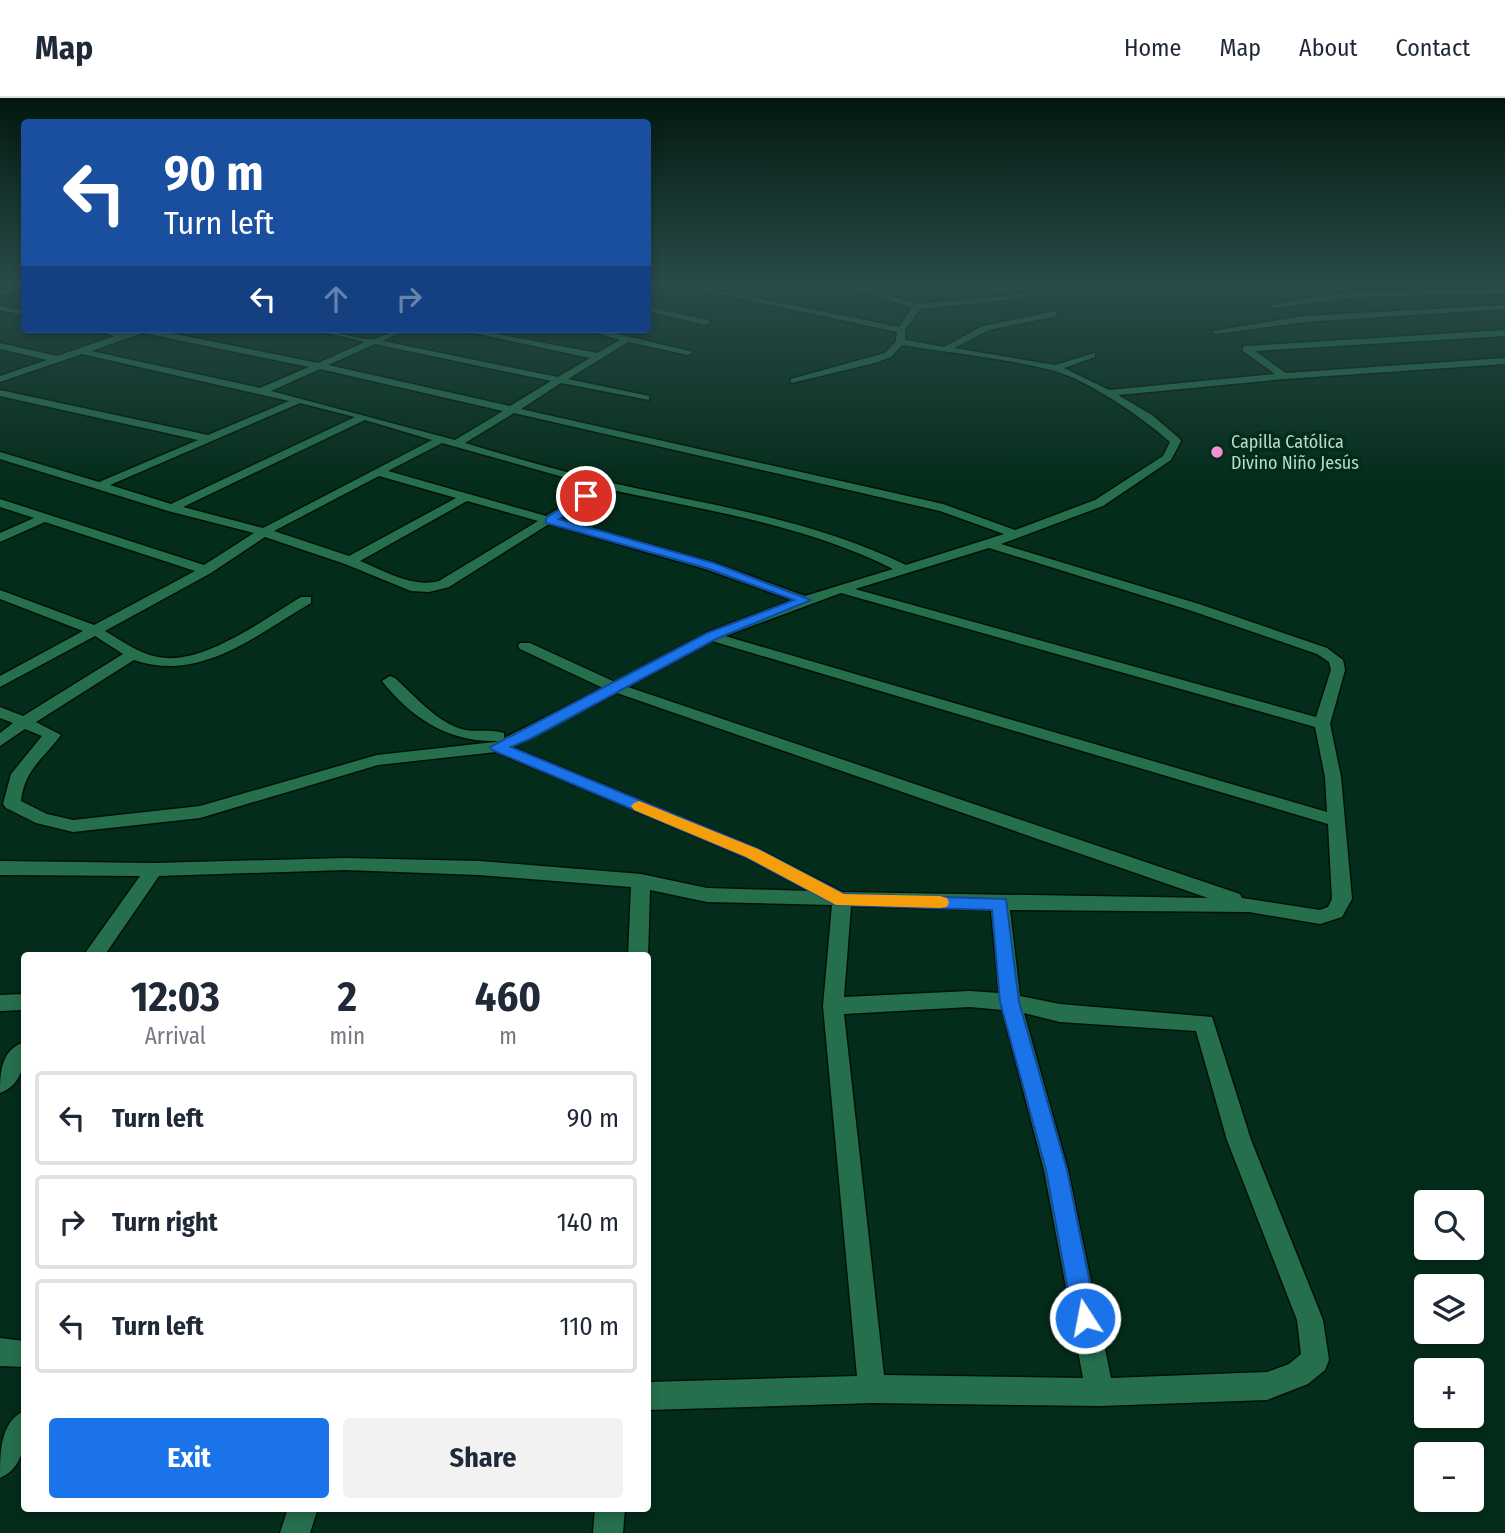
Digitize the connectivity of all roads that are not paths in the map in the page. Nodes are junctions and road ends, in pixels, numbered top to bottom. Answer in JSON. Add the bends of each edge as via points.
{"nodes":[{"id":1,"x":26,"y":352,"type":"edge"},
{"id":2,"x":78,"y":352,"type":"edge"},
{"id":3,"x":85,"y":352,"type":"edge"},
{"id":4,"x":253,"y":352,"type":"edge"},
{"id":5,"x":350,"y":352,"type":"edge"},
{"id":6,"x":419,"y":352,"type":"edge"},
{"id":7,"x":575,"y":352,"type":"edge"},
{"id":8,"x":608,"y":352,"type":"edge"},
{"id":9,"x":890,"y":352,"type":"edge"},
{"id":10,"x":963,"y":352,"type":"edge"},
{"id":11,"x":1251,"y":352,"type":"edge"},
{"id":12,"x":1092,"y":355,"type":"dead end"},
{"id":13,"x":601,"y":357,"type":"junction"},
{"id":14,"x":57,"y":359,"type":"junction"},
{"id":15,"x":1505,"y":362,"type":"edge"},
{"id":16,"x":320,"y":366,"type":"junction"},
{"id":17,"x":1056,"y":368,"type":"junction"},
{"id":18,"x":1284,"y":376,"type":"junction"},
{"id":19,"x":0,"y":379,"type":"edge"},
{"id":20,"x":794,"y":381,"type":"dead end"},
{"id":21,"x":560,"y":382,"type":"junction"},
{"id":22,"x":260,"y":392,"type":"junction"},
{"id":23,"x":0,"y":393,"type":"edge"},
{"id":24,"x":1108,"y":393,"type":"junction"},
{"id":25,"x":645,"y":398,"type":"dead end"},
{"id":26,"x":299,"y":400,"type":"junction"},
{"id":27,"x":515,"y":410,"type":"junction"},
{"id":28,"x":362,"y":418,"type":"junction"},
{"id":29,"x":210,"y":439,"type":"junction"},
{"id":30,"x":439,"y":440,"type":"junction"},
{"id":31,"x":458,"y":443,"type":"junction"},
{"id":32,"x":0,"y":455,"type":"edge"},
{"id":33,"x":377,"y":472,"type":"junction"},
{"id":34,"x":605,"y":485,"type":"junction"},
{"id":35,"x":99,"y":486,"type":"junction"},
{"id":36,"x":467,"y":497,"type":"junction"},
{"id":37,"x":0,"y":503,"type":"edge"},
{"id":38,"x":172,"y":508,"type":"junction"},
{"id":39,"x":46,"y":517,"type":"junction"},
{"id":40,"x":550,"y":520,"type":"junction"},
{"id":41,"x":264,"y":532,"type":"junction"},
{"id":42,"x":1016,"y":535,"type":"junction"},
{"id":43,"x":0,"y":538,"type":"edge"},
{"id":44,"x":989,"y":544,"type":"junction"},
{"id":45,"x":350,"y":561,"type":"junction"},
{"id":46,"x":206,"y":570,"type":"junction"},
{"id":47,"x":905,"y":570,"type":"junction"},
{"id":48,"x":840,"y":589,"type":"junction"},
{"id":49,"x":0,"y":594,"type":"edge"},
{"id":50,"x":306,"y":600,"type":"dead end"},
{"id":51,"x":805,"y":600,"type":"junction"},
{"id":52,"x":96,"y":631,"type":"junction"},
{"id":53,"x":711,"y":636,"type":"junction"},
{"id":54,"x":525,"y":646,"type":"dead end"},
{"id":55,"x":133,"y":654,"type":"junction"},
{"id":56,"x":390,"y":681,"type":"dead end"},
{"id":57,"x":0,"y":682,"type":"edge"},
{"id":58,"x":614,"y":687,"type":"junction"},
{"id":59,"x":0,"y":712,"type":"edge"},
{"id":60,"x":24,"y":722,"type":"junction"},
{"id":61,"x":1322,"y":724,"type":"junction"},
{"id":62,"x":529,"y":734,"type":"junction"},
{"id":63,"x":0,"y":741,"type":"edge"},
{"id":64,"x":498,"y":747,"type":"junction"},
{"id":65,"x":1335,"y":820,"type":"junction"},
{"id":66,"x":0,"y":868,"type":"edge"},
{"id":67,"x":154,"y":870,"type":"junction"},
{"id":68,"x":640,"y":881,"type":"junction"},
{"id":69,"x":842,"y":900,"type":"junction"},
{"id":70,"x":1000,"y":903,"type":"junction"},
{"id":71,"x":1249,"y":905,"type":"junction"},
{"id":72,"x":96,"y":952,"type":"edge"},
{"id":73,"x":638,"y":952,"type":"edge"},
{"id":74,"x":21,"y":1002,"type":"edge"},
{"id":75,"x":1010,"y":1002,"type":"junction"},
{"id":76,"x":0,"y":1003,"type":"edge"},
{"id":77,"x":833,"y":1006,"type":"junction"},
{"id":78,"x":21,"y":1055,"type":"edge"},
{"id":79,"x":0,"y":1083,"type":"edge"},
{"id":80,"x":0,"y":1352,"type":"edge"},
{"id":81,"x":21,"y":1354,"type":"edge"},
{"id":82,"x":872,"y":1389,"type":"junction"},
{"id":83,"x":1100,"y":1392,"type":"junction"},
{"id":84,"x":651,"y":1396,"type":"edge"},
{"id":85,"x":21,"y":1430,"type":"edge"},
{"id":86,"x":0,"y":1463,"type":"edge"},
{"id":87,"x":302,"y":1512,"type":"edge"},
{"id":88,"x":610,"y":1512,"type":"edge"},
{"id":89,"x":295,"y":1533,"type":"edge"},
{"id":90,"x":608,"y":1533,"type":"edge"}],
"edges":[{"from":1,"to":14,"type":"street"},
{"from":2,"to":14,"type":"street"},
{"from":3,"to":22,"type":"street"},
{"from":4,"to":16,"type":"street"},
{"from":5,"to":16,"type":"street"},
{"from":6,"to":21,"type":"street"},
{"from":7,"to":13,"type":"street"},
{"from":8,"to":13,"type":"street"},
{"from":9,"to":20,"type":"street","via":[[872,362]]},
{"from":10,"to":17,"type":"street"},
{"from":11,"to":18,"type":"street"},
{"from":12,"to":17,"type":"street"},
{"from":13,"to":21,"type":"street"},
{"from":14,"to":19,"type":"street"},
{"from":15,"to":18,"type":"street"},
{"from":16,"to":22,"type":"street"},
{"from":16,"to":27,"type":"street"},
{"from":17,"to":24,"type":"street"},
{"from":18,"to":24,"type":"street"},
{"from":21,"to":25,"type":"street"},
{"from":21,"to":27,"type":"street"},
{"from":22,"to":26,"type":"street"},
{"from":23,"to":29,"type":"street"},
{"from":24,"to":42,"type":"street","via":[[1176,441],[1167,458],[1099,503]]},
{"from":26,"to":28,"type":"street"},
{"from":26,"to":29,"type":"street"},
{"from":27,"to":31,"type":"street"},
{"from":27,"to":42,"type":"street","via":[[943,508]]},
{"from":28,"to":30,"type":"street"},
{"from":28,"to":38,"type":"street"},
{"from":29,"to":35,"type":"street"},
{"from":30,"to":31,"type":"street"},
{"from":30,"to":33,"type":"street"},
{"from":31,"to":34,"type":"street"},
{"from":32,"to":35,"type":"street"},
{"from":33,"to":36,"type":"street"},
{"from":33,"to":41,"type":"street"},
{"from":34,"to":40,"type":"street"},
{"from":34,"to":47,"type":"street","via":[[779,522],[862,549]]},
{"from":35,"to":38,"type":"street"},
{"from":36,"to":40,"type":"street"},
{"from":36,"to":45,"type":"street"},
{"from":37,"to":39,"type":"street"},
{"from":38,"to":41,"type":"street"},
{"from":39,"to":43,"type":"street"},
{"from":39,"to":46,"type":"street"},
{"from":40,"to":45,"type":"street","via":[[429,588],[416,588]]},
{"from":40,"to":51,"type":"street","via":[[710,566]]},
{"from":41,"to":45,"type":"street"},
{"from":41,"to":46,"type":"street"},
{"from":42,"to":44,"type":"street"},
{"from":44,"to":47,"type":"street"},
{"from":44,"to":61,"type":"street","via":[[1322,651],[1336,660],[1338,670]]},
{"from":46,"to":52,"type":"street"},
{"from":47,"to":48,"type":"street"},
{"from":48,"to":51,"type":"street"},
{"from":48,"to":61,"type":"street"},
{"from":49,"to":52,"type":"street"},
{"from":50,"to":55,"type":"street","via":[[191,660],[157,662]]},
{"from":51,"to":53,"type":"street"},
{"from":52,"to":55,"type":"street"},
{"from":52,"to":57,"type":"street"},
{"from":53,"to":58,"type":"street"},
{"from":53,"to":65,"type":"street"},
{"from":54,"to":58,"type":"street"},
{"from":55,"to":60,"type":"street"},
{"from":56,"to":62,"type":"street","via":[[445,731],[477,738]]},
{"from":58,"to":62,"type":"street"},
{"from":58,"to":71,"type":"street"},
{"from":59,"to":60,"type":"street"},
{"from":60,"to":63,"type":"street"},
{"from":60,"to":64,"type":"street","via":[[53,735],[27,761],[13,784],[12,804],[42,819],[73,826],[200,813],[377,760]]},
{"from":61,"to":65,"type":"street"},
{"from":62,"to":64,"type":"street"},
{"from":64,"to":69,"type":"street","via":[[752,853]]},
{"from":65,"to":71,"type":"street","via":[[1342,899],[1335,912],[1320,917]]},
{"from":66,"to":67,"type":"street"},
{"from":67,"to":68,"type":"street","via":[[345,864],[479,868]]},
{"from":67,"to":72,"type":"street"},
{"from":68,"to":69,"type":"street","via":[[707,895]]},
{"from":68,"to":73,"type":"street"},
{"from":69,"to":70,"type":"street"},
{"from":69,"to":77,"type":"street"},
{"from":70,"to":71,"type":"street"},
{"from":70,"to":75,"type":"street"},
{"from":74,"to":76,"type":"street"},
{"from":75,"to":77,"type":"street","via":[[970,999]]},
{"from":75,"to":83,"type":"street","via":[[1056,1170]]},
{"from":75,"to":83,"type":"street","via":[[1060,1013],[1204,1023],[1239,1140],[1310,1320],[1315,1360],[1298,1374],[1267,1385]]},
{"from":77,"to":82,"type":"street"},
{"from":78,"to":79,"type":"street"},
{"from":80,"to":81,"type":"street"},
{"from":82,"to":83,"type":"street"},
{"from":82,"to":84,"type":"street"},
{"from":85,"to":86,"type":"street"},
{"from":87,"to":89,"type":"street"},
{"from":88,"to":90,"type":"street"}]}
